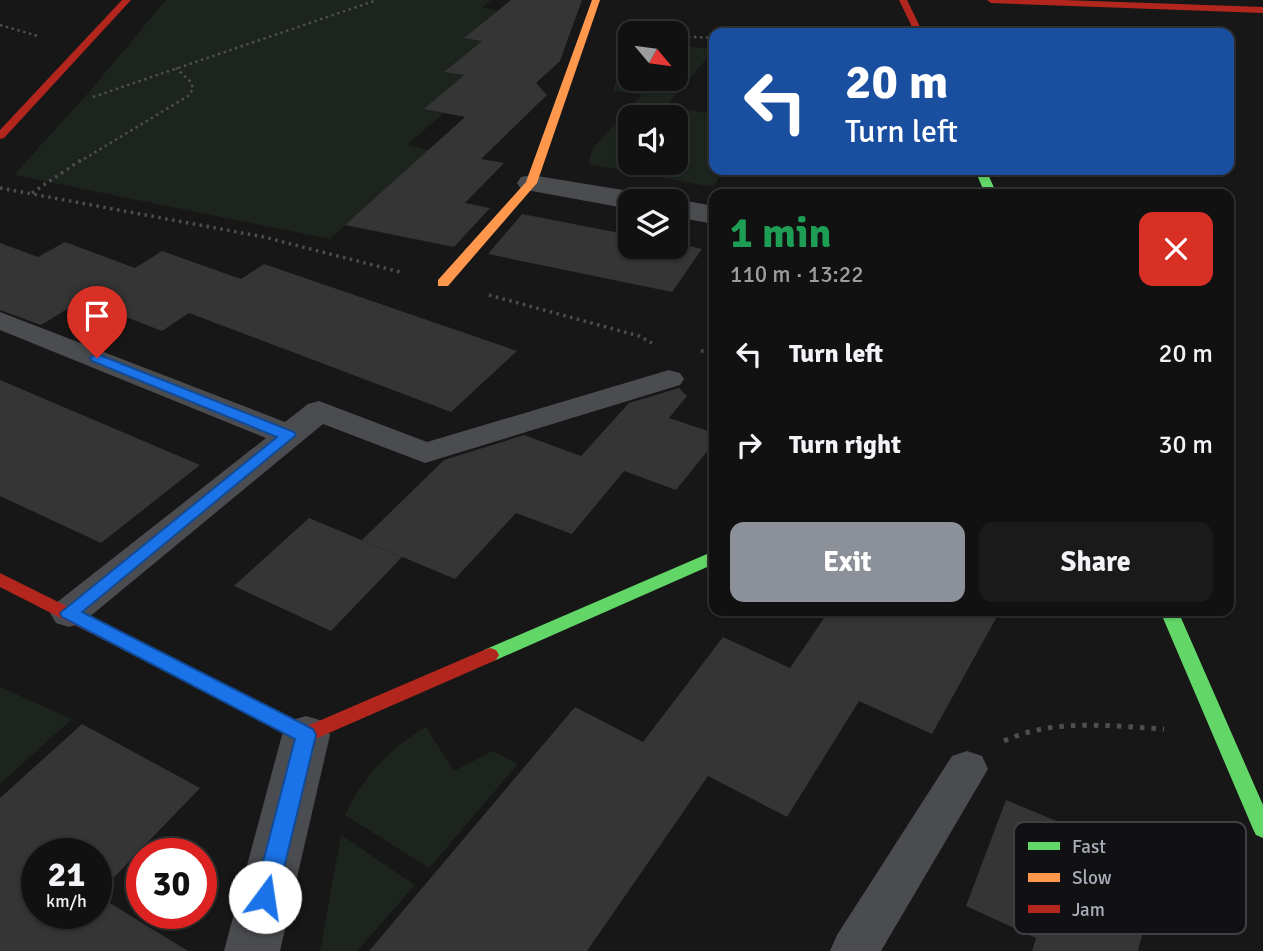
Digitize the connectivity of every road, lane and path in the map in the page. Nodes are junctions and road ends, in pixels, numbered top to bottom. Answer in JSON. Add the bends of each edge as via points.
{"nodes":[{"id":1,"x":127,"y":0,"type":"edge"},
{"id":2,"x":377,"y":0,"type":"edge"},
{"id":3,"x":596,"y":0,"type":"edge"},
{"id":4,"x":903,"y":0,"type":"edge"},
{"id":5,"x":991,"y":0,"type":"edge"},
{"id":6,"x":1263,"y":10,"type":"edge"},
{"id":7,"x":917,"y":28,"type":"edge"},
{"id":8,"x":688,"y":37,"type":"edge"},
{"id":9,"x":709,"y":38,"type":"edge"},
{"id":10,"x":176,"y":68,"type":"junction"},
{"id":11,"x":18,"y":117,"type":"junction"},
{"id":12,"x":0,"y":135,"type":"edge"},
{"id":13,"x":531,"y":183,"type":"junction"},
{"id":14,"x":0,"y":188,"type":"edge"},
{"id":15,"x":31,"y":193,"type":"junction"},
{"id":16,"x":618,"y":198,"type":"edge"},
{"id":17,"x":688,"y":210,"type":"edge"},
{"id":18,"x":709,"y":214,"type":"edge"},
{"id":19,"x":443,"y":283,"type":"junction"},
{"id":20,"x":1,"y":320,"type":"edge"},
{"id":21,"x":658,"y":348,"type":"dead end"},
{"id":22,"x":669,"y":379,"type":"dead end"},
{"id":23,"x":288,"y":435,"type":"junction"},
{"id":24,"x":709,"y":559,"type":"edge"},
{"id":25,"x":0,"y":579,"type":"edge"},
{"id":26,"x":69,"y":613,"type":"junction"},
{"id":27,"x":1171,"y":616,"type":"edge"},
{"id":28,"x":1221,"y":732,"type":"junction"},
{"id":29,"x":306,"y":735,"type":"junction"},
{"id":30,"x":967,"y":769,"type":"joint"},
{"id":31,"x":1263,"y":829,"type":"edge"},
{"id":32,"x":252,"y":951,"type":"edge"},
{"id":33,"x":855,"y":951,"type":"edge"}],
"edges":[{"from":1,"to":11,"type":"street"},
{"from":2,"to":10,"type":"path"},
{"from":3,"to":13,"type":"street"},
{"from":4,"to":7,"type":"street"},
{"from":5,"to":6,"type":"street"},
{"from":8,"to":9,"type":"path"},
{"from":10,"to":11,"type":"path","via":[[36,116]]},
{"from":10,"to":15,"type":"path","via":[[191,82],[188,96]]},
{"from":11,"to":12,"type":"street"},
{"from":13,"to":16,"type":"street"},
{"from":13,"to":19,"type":"street"},
{"from":14,"to":15,"type":"path"},
{"from":15,"to":19,"type":"path","via":[[264,237]]},
{"from":17,"to":18,"type":"street"},
{"from":19,"to":21,"type":"path","via":[[639,336]]},
{"from":20,"to":23,"type":"lane"},
{"from":22,"to":23,"type":"lane","via":[[425,453],[319,411]]},
{"from":23,"to":26,"type":"lane"},
{"from":24,"to":29,"type":"street"},
{"from":25,"to":26,"type":"street"},
{"from":26,"to":29,"type":"street"},
{"from":27,"to":28,"type":"street"},
{"from":28,"to":30,"type":"path","via":[[1091,726],[1040,729],[1007,738]]},
{"from":28,"to":31,"type":"street"},
{"from":29,"to":32,"type":"street"},
{"from":30,"to":33,"type":"lane"}]}
